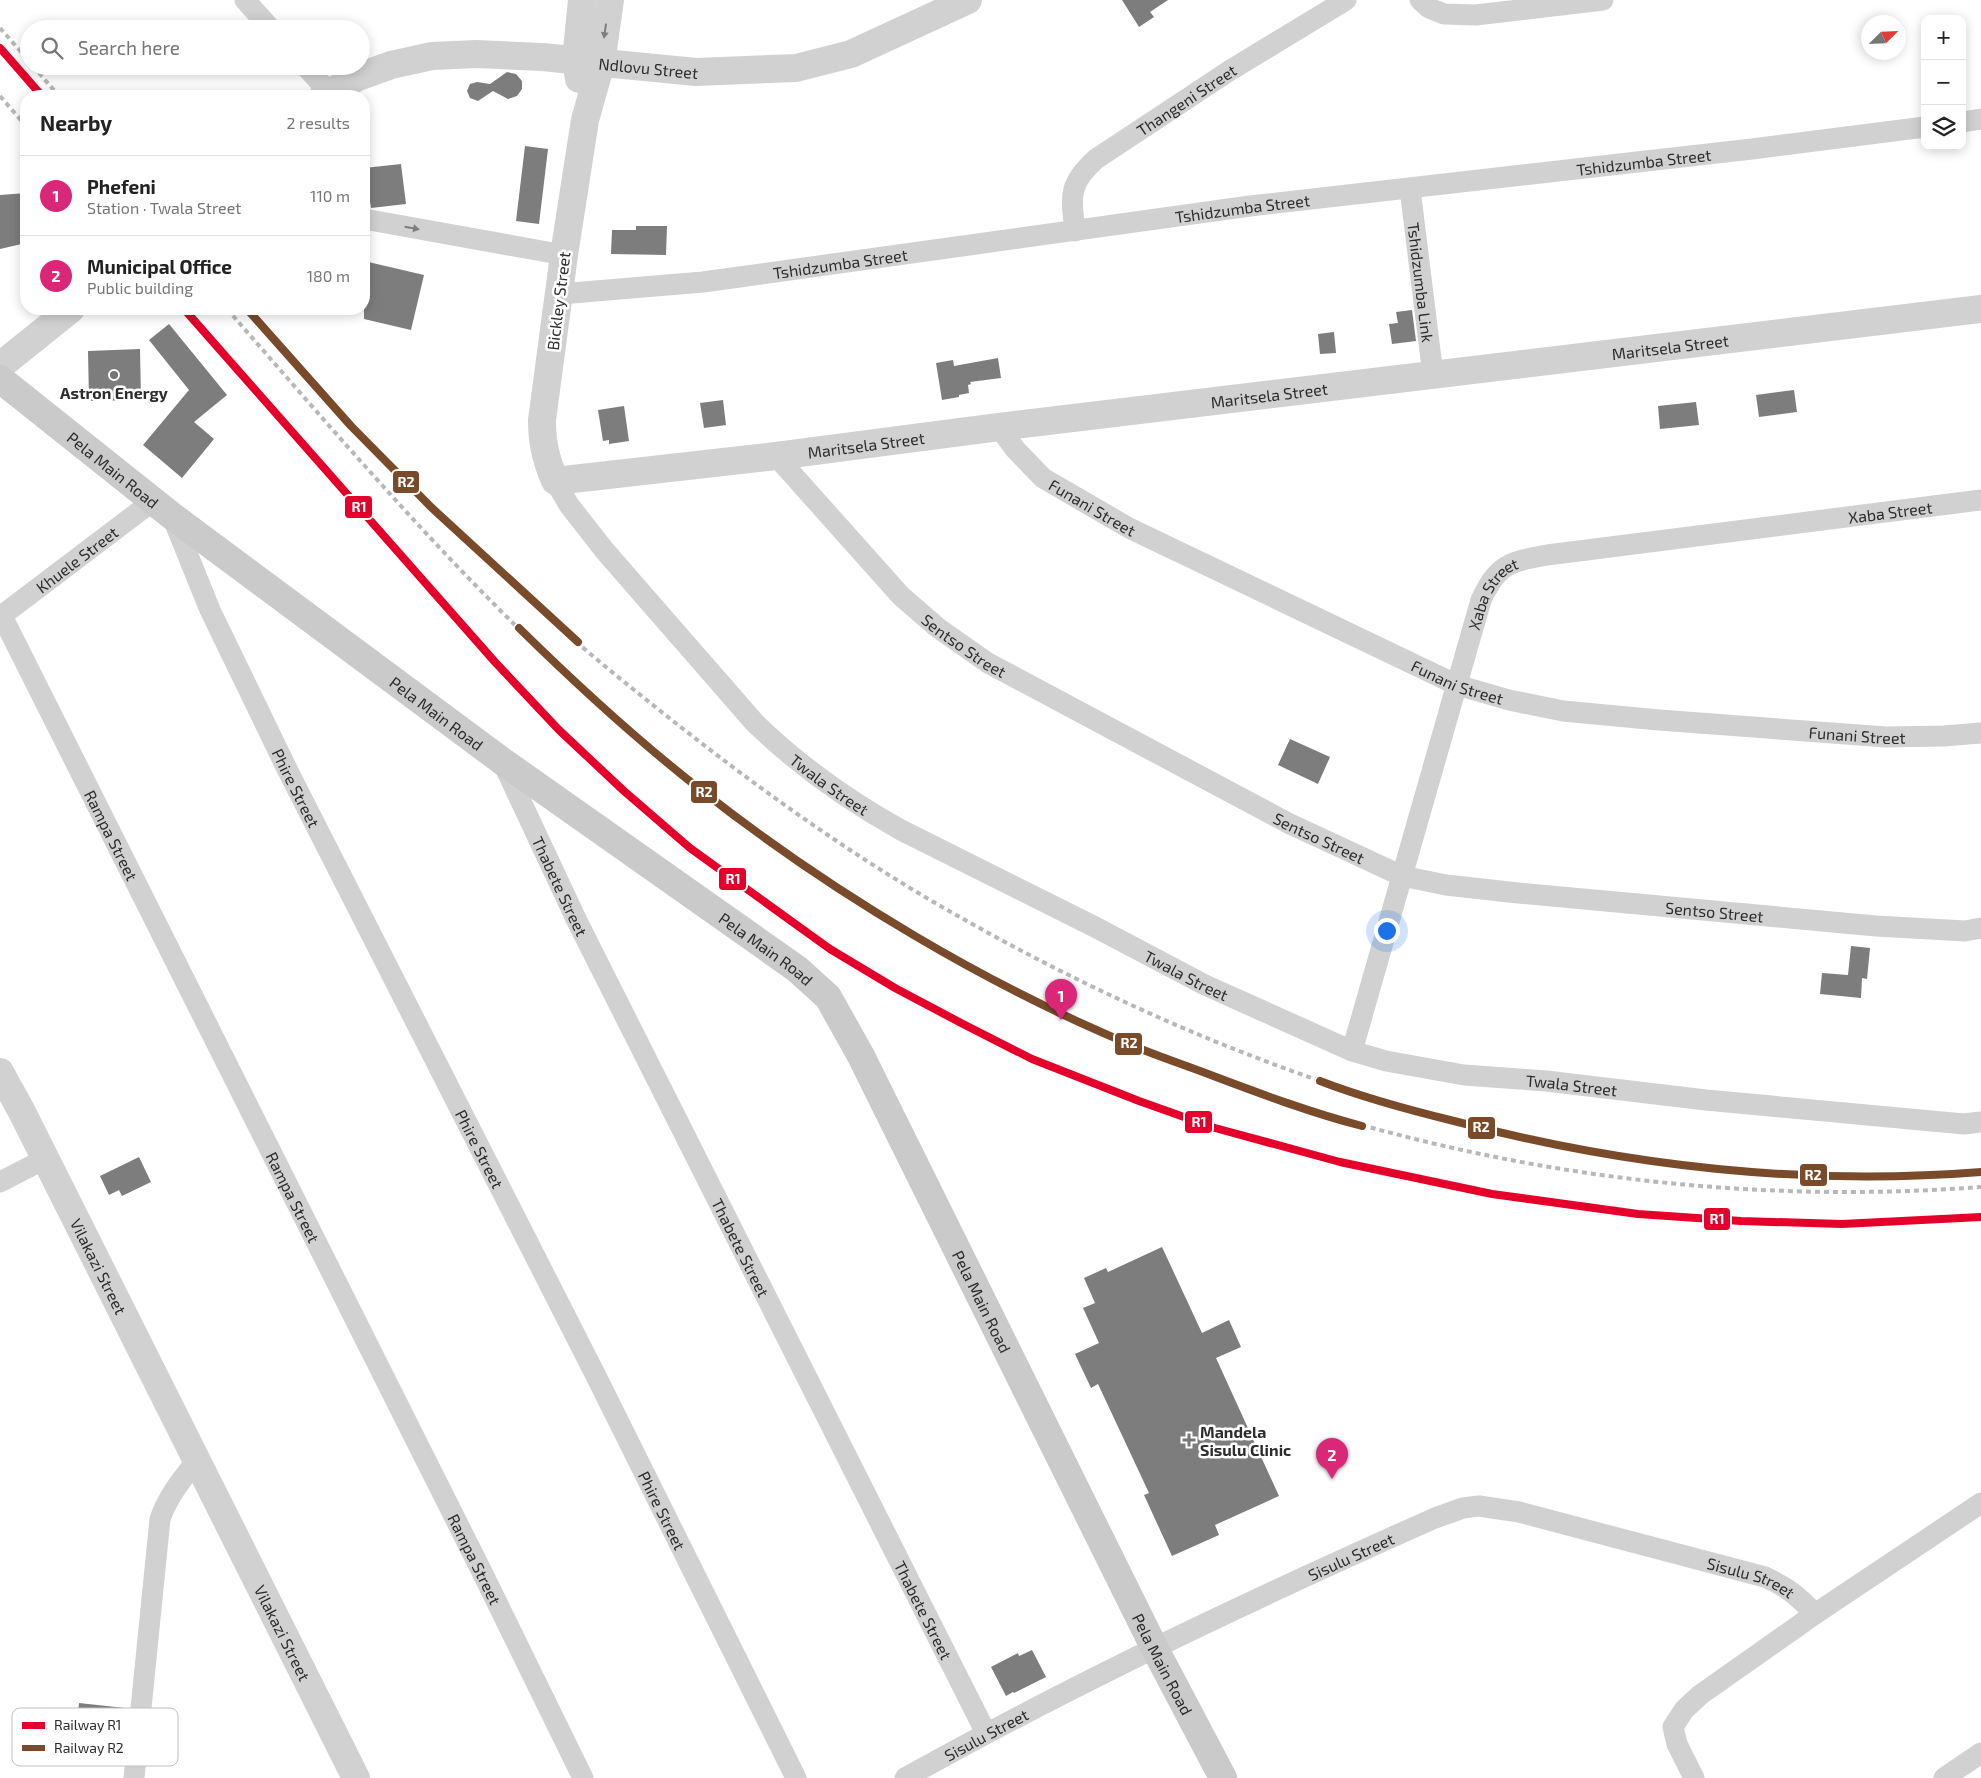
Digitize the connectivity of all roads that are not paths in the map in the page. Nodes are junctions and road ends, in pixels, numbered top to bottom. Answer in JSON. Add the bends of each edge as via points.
{"nodes":[{"id":1,"x":245,"y":0,"type":"edge"},
{"id":2,"x":582,"y":0,"type":"edge"},
{"id":3,"x":610,"y":0,"type":"edge"},
{"id":4,"x":968,"y":0,"type":"edge"},
{"id":5,"x":1346,"y":0,"type":"edge"},
{"id":6,"x":1420,"y":0,"type":"edge"},
{"id":7,"x":1603,"y":0,"type":"edge"},
{"id":8,"x":263,"y":20,"type":"edge"},
{"id":9,"x":588,"y":61,"type":"junction"},
{"id":10,"x":370,"y":73,"type":"edge"},
{"id":11,"x":312,"y":75,"type":"edge"},
{"id":12,"x":364,"y":75,"type":"edge"},
{"id":13,"x":323,"y":90,"type":"edge"},
{"id":14,"x":334,"y":90,"type":"edge"},
{"id":15,"x":1981,"y":119,"type":"edge"},
{"id":16,"x":1966,"y":121,"type":"edge"},
{"id":17,"x":1921,"y":127,"type":"edge"},
{"id":18,"x":1410,"y":189,"type":"junction"},
{"id":19,"x":370,"y":220,"type":"edge"},
{"id":20,"x":1076,"y":231,"type":"junction"},
{"id":21,"x":564,"y":255,"type":"junction"},
{"id":22,"x":560,"y":294,"type":"junction"},
{"id":23,"x":1981,"y":309,"type":"edge"},
{"id":24,"x":64,"y":315,"type":"edge"},
{"id":25,"x":0,"y":366,"type":"edge"},
{"id":26,"x":1433,"y":375,"type":"junction"},
{"id":27,"x":0,"y":379,"type":"edge"},
{"id":28,"x":999,"y":427,"type":"junction"},
{"id":29,"x":776,"y":456,"type":"junction"},
{"id":30,"x":555,"y":481,"type":"junction"},
{"id":31,"x":1981,"y":500,"type":"edge"},
{"id":32,"x":163,"y":509,"type":"junction"},
{"id":33,"x":1,"y":617,"type":"edge"},
{"id":34,"x":1457,"y":685,"type":"junction"},
{"id":35,"x":1981,"y":733,"type":"edge"},
{"id":36,"x":502,"y":761,"type":"junction"},
{"id":37,"x":1402,"y":876,"type":"junction"},
{"id":38,"x":1981,"y":928,"type":"edge"},
{"id":39,"x":1352,"y":1051,"type":"junction"},
{"id":40,"x":0,"y":1072,"type":"edge"},
{"id":41,"x":1981,"y":1122,"type":"edge"},
{"id":42,"x":45,"y":1159,"type":"junction"},
{"id":43,"x":0,"y":1182,"type":"edge"},
{"id":44,"x":197,"y":1460,"type":"junction"},
{"id":45,"x":1981,"y":1503,"type":"edge"},
{"id":46,"x":1815,"y":1614,"type":"junction"},
{"id":47,"x":1154,"y":1647,"type":"junction"},
{"id":48,"x":141,"y":1708,"type":"edge"},
{"id":49,"x":986,"y":1733,"type":"junction"},
{"id":50,"x":1981,"y":1753,"type":"edge"},
{"id":51,"x":356,"y":1778,"type":"edge"},
{"id":52,"x":583,"y":1778,"type":"edge"},
{"id":53,"x":796,"y":1778,"type":"edge"},
{"id":54,"x":905,"y":1778,"type":"edge"},
{"id":55,"x":1223,"y":1778,"type":"edge"},
{"id":56,"x":1694,"y":1778,"type":"edge"},
{"id":57,"x":1944,"y":1778,"type":"edge"}],
"edges":[{"from":1,"to":8,"type":"street"},
{"from":2,"to":9,"type":"street","name":"Bickley Street"},
{"from":3,"to":9,"type":"street","name":"Bickley Street","one_way":true},
{"from":4,"to":9,"type":"street","name":"Ndlovu Street","via":[[850,54],[796,68],[696,72]]},
{"from":5,"to":20,"type":"street","name":"Thangeni Street","via":[[1229,71],[1096,159],[1082,172],[1075,186],[1072,200]]},
{"from":6,"to":7,"type":"street","via":[[1444,14],[1476,15]]},
{"from":9,"to":10,"type":"street","name":"Ndlovu Street","via":[[477,54],[432,56]]},
{"from":9,"to":21,"type":"street","name":"Bickley Street","via":[[586,120]]},
{"from":11,"to":13,"type":"street"},
{"from":12,"to":14,"type":"street","name":"Ndlovu Street"},
{"from":15,"to":16,"type":"street"},
{"from":17,"to":18,"type":"street","name":"Tshidzumba Street"},
{"from":18,"to":20,"type":"street","name":"Tshidzumba Street","via":[[1250,206]]},
{"from":18,"to":26,"type":"street","name":"Tshidzumba Link"},
{"from":19,"to":21,"type":"street","one_way":true},
{"from":20,"to":22,"type":"street","name":"Tshidzumba Street","via":[[703,282]]},
{"from":21,"to":22,"type":"street","name":"Bickley Street"},
{"from":22,"to":30,"type":"street","name":"Bickley Street","via":[[542,420],[542,440]]},
{"from":23,"to":26,"type":"street","name":"Maritsela Street"},
{"from":24,"to":25,"type":"street"},
{"from":26,"to":28,"type":"street","name":"Maritsela Street"},
{"from":27,"to":32,"type":"main road","name":"Pela Main Road"},
{"from":28,"to":29,"type":"street","name":"Maritsela Street"},
{"from":28,"to":34,"type":"street","name":"Funani Street","via":[[1043,478],[1129,528]]},
{"from":29,"to":30,"type":"street","name":"Maritsela Street"},
{"from":29,"to":37,"type":"street","name":"Sentso Street","via":[[901,596],[938,628],[988,663],[1288,823]]},
{"from":30,"to":39,"type":"street","name":"Twala Street","via":[[569,505],[605,551],[754,722],[779,747],[831,787],[901,830],[1205,985]]},
{"from":31,"to":34,"type":"street","name":"Xaba Street","via":[[1517,560],[1490,580],[1481,600]]},
{"from":32,"to":33,"type":"street","name":"Khuele Street"},
{"from":32,"to":36,"type":"main road","name":"Pela Main Road"},
{"from":32,"to":53,"type":"street","name":"Phire Street","via":[[292,779],[595,1374]]},
{"from":33,"to":52,"type":"street","name":"Rampa Street"},
{"from":34,"to":35,"type":"street","name":"Funani Street","via":[[1563,711],[1886,737]]},
{"from":34,"to":37,"type":"street","name":"Xaba Street"},
{"from":36,"to":47,"type":"main road","name":"Pela Main Road","via":[[797,969],[828,997],[862,1056]]},
{"from":36,"to":49,"type":"street","name":"Thabete Street","via":[[577,921]]},
{"from":37,"to":38,"type":"street","name":"Sentso Street","via":[[1509,892],[1876,926]]},
{"from":37,"to":39,"type":"street","name":"Xaba Street"},
{"from":39,"to":41,"type":"street","name":"Twala Street","via":[[1420,1069],[1464,1075],[1964,1124]]},
{"from":40,"to":42,"type":"street","name":"Vilakazi Street"},
{"from":42,"to":43,"type":"street"},
{"from":42,"to":44,"type":"street","name":"Vilakazi Street"},
{"from":44,"to":48,"type":"street","via":[[172,1491],[160,1519]]},
{"from":44,"to":51,"type":"street","name":"Vilakazi Street"},
{"from":45,"to":46,"type":"street","name":"Sisulu Street"},
{"from":46,"to":47,"type":"street","name":"Sisulu Street","via":[[1793,1592],[1765,1577],[1519,1512],[1479,1506],[1435,1518]]},
{"from":46,"to":56,"type":"street","name":"Sisulu Street","via":[[1700,1695],[1684,1710],[1673,1727],[1677,1744]]},
{"from":47,"to":49,"type":"street","name":"Sisulu Street"},
{"from":47,"to":55,"type":"main road","name":"Pela Main Road"},
{"from":49,"to":54,"type":"street","name":"Sisulu Street"},
{"from":50,"to":57,"type":"street"}]}
